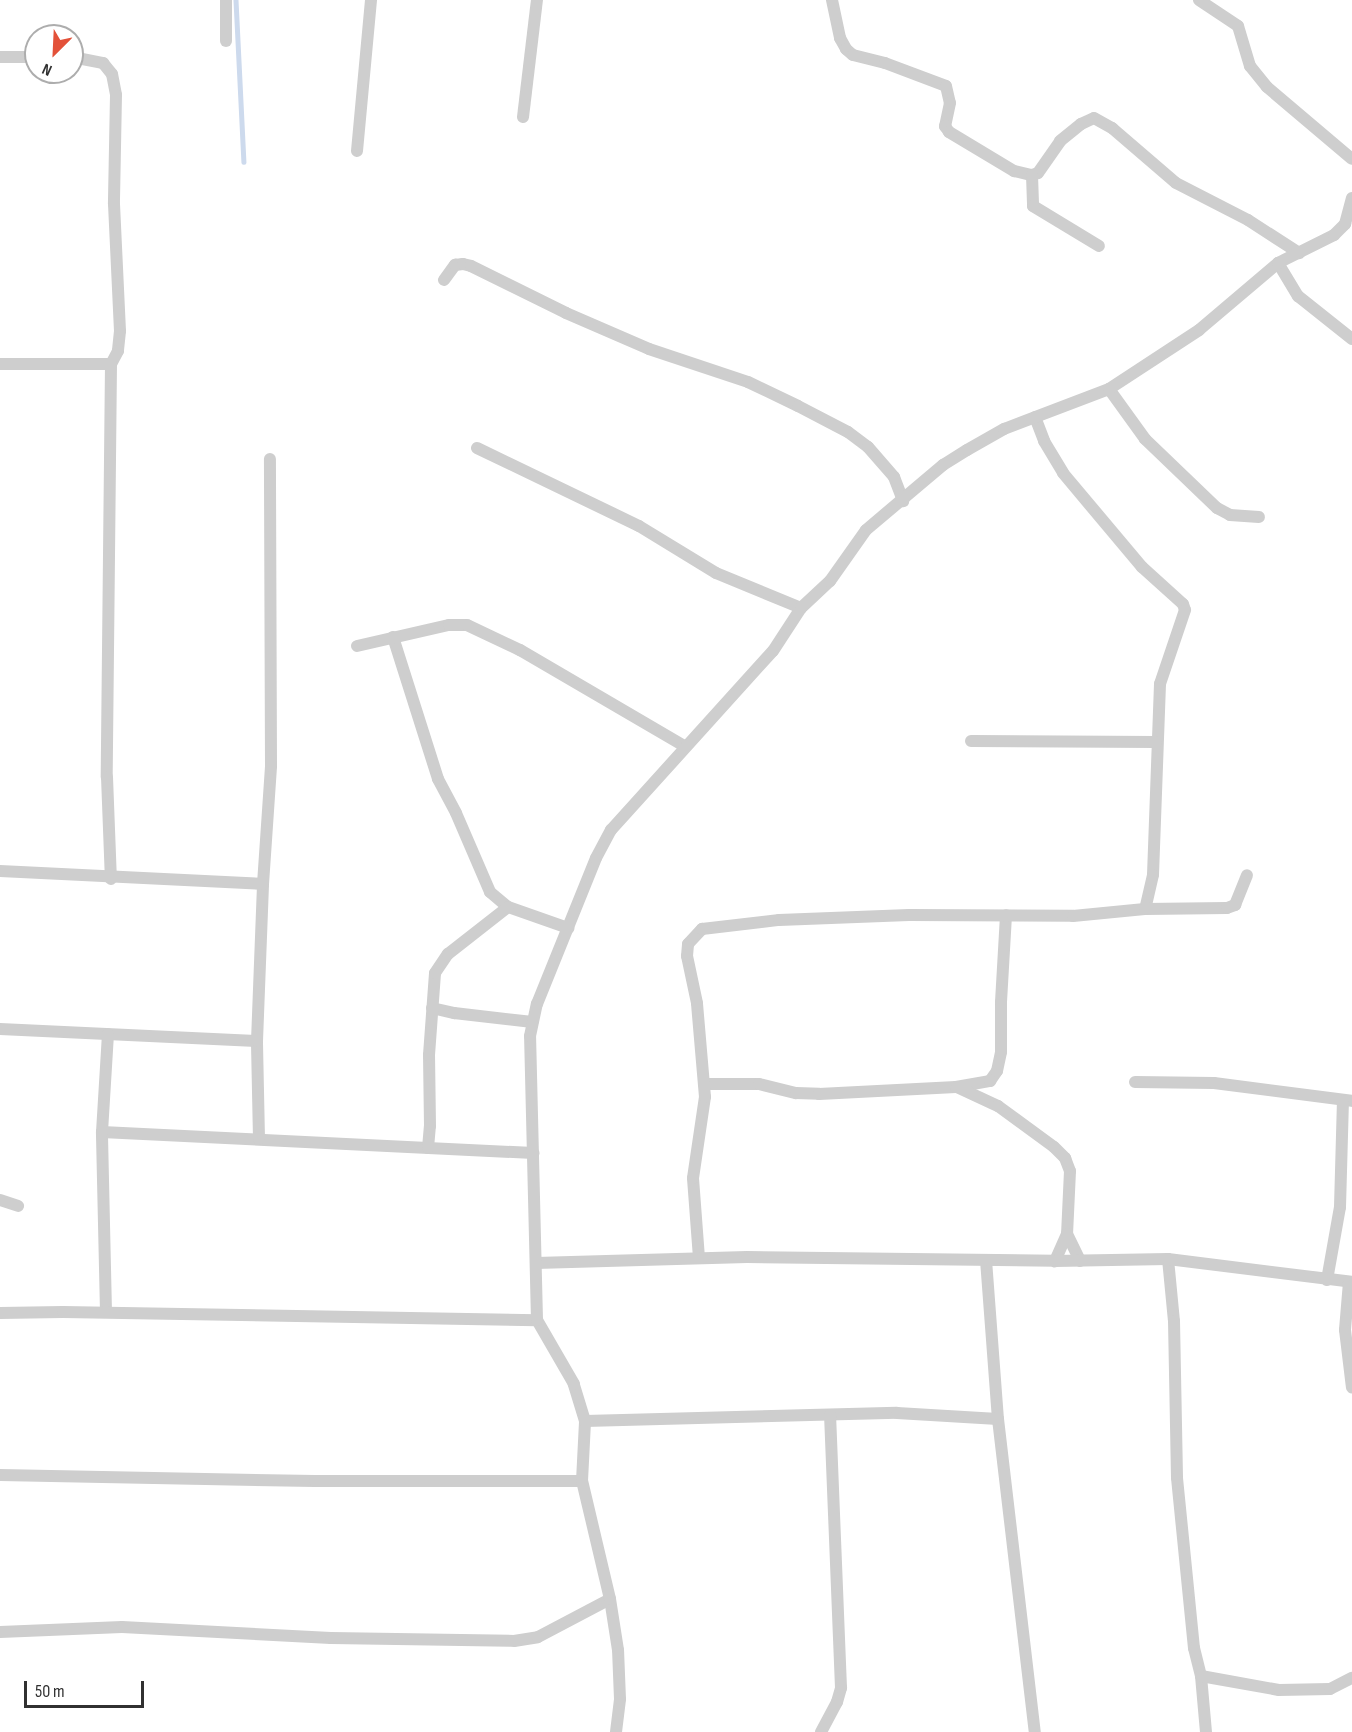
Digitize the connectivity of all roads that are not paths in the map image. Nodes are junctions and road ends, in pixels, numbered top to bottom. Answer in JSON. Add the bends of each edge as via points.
{"nodes":[{"id":1,"x":226,"y":0,"type":"edge"},
{"id":2,"x":371,"y":0,"type":"edge"},
{"id":3,"x":537,"y":0,"type":"edge"},
{"id":4,"x":832,"y":0,"type":"edge"},
{"id":5,"x":1199,"y":0,"type":"edge"},
{"id":6,"x":226,"y":41,"type":"dead end"},
{"id":7,"x":0,"y":57,"type":"edge"},
{"id":8,"x":24,"y":57,"type":"edge"},
{"id":9,"x":84,"y":59,"type":"edge"},
{"id":10,"x":522,"y":117,"type":"dead end"},
{"id":11,"x":357,"y":151,"type":"dead end"},
{"id":12,"x":1352,"y":159,"type":"edge"},
{"id":13,"x":1032,"y":176,"type":"junction"},
{"id":14,"x":1352,"y":198,"type":"edge"},
{"id":15,"x":1099,"y":246,"type":"dead end"},
{"id":16,"x":1299,"y":254,"type":"junction"},
{"id":17,"x":1278,"y":264,"type":"junction"},
{"id":18,"x":444,"y":280,"type":"dead end"},
{"id":19,"x":1352,"y":339,"type":"edge"},
{"id":20,"x":0,"y":364,"type":"edge"},
{"id":21,"x":111,"y":364,"type":"junction"},
{"id":22,"x":1109,"y":389,"type":"junction"},
{"id":23,"x":1035,"y":417,"type":"junction"},
{"id":24,"x":477,"y":448,"type":"dead end"},
{"id":25,"x":270,"y":459,"type":"dead end"},
{"id":26,"x":903,"y":501,"type":"junction"},
{"id":27,"x":1259,"y":517,"type":"dead end"},
{"id":28,"x":801,"y":608,"type":"junction"},
{"id":29,"x":393,"y":637,"type":"junction"},
{"id":30,"x":357,"y":646,"type":"dead end"},
{"id":31,"x":971,"y":741,"type":"dead end"},
{"id":32,"x":1156,"y":742,"type":"junction"},
{"id":33,"x":684,"y":746,"type":"junction"},
{"id":34,"x":0,"y":871,"type":"edge"},
{"id":35,"x":1247,"y":875,"type":"dead end"},
{"id":36,"x":111,"y":879,"type":"junction"},
{"id":37,"x":263,"y":885,"type":"junction"},
{"id":38,"x":508,"y":907,"type":"junction"},
{"id":39,"x":1145,"y":909,"type":"junction"},
{"id":40,"x":1006,"y":915,"type":"junction"},
{"id":41,"x":568,"y":928,"type":"junction"},
{"id":42,"x":432,"y":1008,"type":"junction"},
{"id":43,"x":532,"y":1022,"type":"junction"},
{"id":44,"x":0,"y":1029,"type":"edge"},
{"id":45,"x":108,"y":1034,"type":"junction"},
{"id":46,"x":257,"y":1041,"type":"junction"},
{"id":47,"x":1135,"y":1082,"type":"dead end"},
{"id":48,"x":704,"y":1084,"type":"junction"},
{"id":49,"x":956,"y":1087,"type":"junction"},
{"id":50,"x":1347,"y":1101,"type":"edge"},
{"id":51,"x":102,"y":1132,"type":"junction"},
{"id":52,"x":259,"y":1139,"type":"junction"},
{"id":53,"x":428,"y":1148,"type":"junction"},
{"id":54,"x":533,"y":1153,"type":"junction"},
{"id":55,"x":0,"y":1200,"type":"edge"},
{"id":56,"x":18,"y":1206,"type":"dead end"},
{"id":57,"x":1067,"y":1234,"type":"junction"},
{"id":58,"x":699,"y":1258,"type":"junction"},
{"id":59,"x":1168,"y":1259,"type":"junction"},
{"id":60,"x":986,"y":1260,"type":"junction"},
{"id":61,"x":1055,"y":1261,"type":"junction"},
{"id":62,"x":1080,"y":1261,"type":"junction"},
{"id":63,"x":536,"y":1263,"type":"junction"},
{"id":64,"x":1327,"y":1280,"type":"junction"},
{"id":65,"x":1350,"y":1282,"type":"edge"},
{"id":66,"x":106,"y":1312,"type":"junction"},
{"id":67,"x":0,"y":1313,"type":"edge"},
{"id":68,"x":537,"y":1320,"type":"junction"},
{"id":69,"x":1352,"y":1388,"type":"edge"},
{"id":70,"x":830,"y":1414,"type":"junction"},
{"id":71,"x":998,"y":1419,"type":"junction"},
{"id":72,"x":585,"y":1421,"type":"junction"},
{"id":73,"x":0,"y":1475,"type":"edge"},
{"id":74,"x":582,"y":1482,"type":"junction"},
{"id":75,"x":610,"y":1599,"type":"junction"},
{"id":76,"x":0,"y":1632,"type":"edge"},
{"id":77,"x":1200,"y":1676,"type":"junction"},
{"id":78,"x":1352,"y":1678,"type":"edge"},
{"id":79,"x":616,"y":1732,"type":"edge"},
{"id":80,"x":821,"y":1732,"type":"edge"},
{"id":81,"x":1035,"y":1732,"type":"edge"},
{"id":82,"x":1206,"y":1732,"type":"edge"}],
"edges":[{"from":1,"to":6,"type":"street"},
{"from":2,"to":11,"type":"street"},
{"from":3,"to":10,"type":"street"},
{"from":4,"to":13,"type":"street","via":[[846,49],[853,55],[946,86],[950,103],[945,126],[949,132],[1014,171]]},
{"from":5,"to":12,"type":"street","via":[[1238,26],[1250,66],[1267,87]]},
{"from":7,"to":8,"type":"street"},
{"from":9,"to":21,"type":"street","via":[[103,63],[112,74],[116,95],[114,214],[120,331],[118,351]]},
{"from":13,"to":15,"type":"street","via":[[1033,206]]},
{"from":13,"to":16,"type":"street","via":[[1044,168],[1060,141],[1094,118],[1112,128],[1176,183],[1248,220]]},
{"from":14,"to":16,"type":"street","via":[[1345,224],[1334,235]]},
{"from":16,"to":17,"type":"street"},
{"from":17,"to":19,"type":"street","via":[[1298,296]]},
{"from":17,"to":22,"type":"street","via":[[1199,330]]},
{"from":18,"to":26,"type":"street","via":[[455,265],[471,266],[649,349],[748,382],[798,406],[868,447],[894,477]]},
{"from":20,"to":21,"type":"street"},
{"from":21,"to":36,"type":"street","via":[[107,777]]},
{"from":22,"to":23,"type":"street"},
{"from":22,"to":27,"type":"street","via":[[1145,439],[1217,508],[1230,515]]},
{"from":23,"to":26,"type":"street","via":[[1004,429],[943,465]]},
{"from":23,"to":32,"type":"street","via":[[1063,473],[1142,567],[1185,610],[1162,673]]},
{"from":24,"to":28,"type":"street","via":[[639,526],[716,573]]},
{"from":25,"to":37,"type":"street","via":[[271,766]]},
{"from":26,"to":28,"type":"street","via":[[858,537],[830,581]]},
{"from":28,"to":33,"type":"street","via":[[772,651]]},
{"from":29,"to":30,"type":"street"},
{"from":29,"to":33,"type":"street","via":[[457,624],[483,630]]},
{"from":29,"to":38,"type":"street","via":[[438,778],[486,885]]},
{"from":31,"to":32,"type":"street"},
{"from":32,"to":39,"type":"street","via":[[1153,875]]},
{"from":33,"to":41,"type":"street","via":[[611,830]]},
{"from":34,"to":36,"type":"street"},
{"from":35,"to":39,"type":"street","via":[[1235,906]]},
{"from":36,"to":37,"type":"street"},
{"from":37,"to":46,"type":"street"},
{"from":38,"to":41,"type":"street"},
{"from":38,"to":42,"type":"street","via":[[441,962],[435,973]]},
{"from":39,"to":40,"type":"street","via":[[1073,916]]},
{"from":40,"to":48,"type":"street","via":[[791,920],[702,929],[688,944],[687,956],[697,1003]]},
{"from":40,"to":49,"type":"street","via":[[1000,1064],[990,1081]]},
{"from":41,"to":43,"type":"street"},
{"from":42,"to":43,"type":"street"},
{"from":42,"to":53,"type":"street"},
{"from":43,"to":54,"type":"street"},
{"from":44,"to":45,"type":"street"},
{"from":45,"to":46,"type":"street"},
{"from":45,"to":51,"type":"street"},
{"from":46,"to":52,"type":"street"},
{"from":47,"to":50,"type":"street","via":[[1214,1083]]},
{"from":48,"to":49,"type":"street","via":[[759,1084],[819,1094]]},
{"from":48,"to":58,"type":"street","via":[[693,1178]]},
{"from":49,"to":57,"type":"street","via":[[998,1106],[1065,1158],[1070,1171]]},
{"from":50,"to":64,"type":"street","via":[[1340,1207]]},
{"from":51,"to":52,"type":"street"},
{"from":51,"to":66,"type":"street"},
{"from":52,"to":53,"type":"street"},
{"from":53,"to":54,"type":"street"},
{"from":54,"to":63,"type":"street"},
{"from":55,"to":56,"type":"street"},
{"from":57,"to":61,"type":"street"},
{"from":57,"to":62,"type":"street"},
{"from":58,"to":60,"type":"street"},
{"from":58,"to":63,"type":"street"},
{"from":59,"to":62,"type":"street"},
{"from":59,"to":64,"type":"street"},
{"from":59,"to":77,"type":"street","via":[[1174,1321],[1177,1478]]},
{"from":60,"to":61,"type":"street"},
{"from":60,"to":71,"type":"street"},
{"from":61,"to":62,"type":"street"},
{"from":63,"to":68,"type":"street"},
{"from":64,"to":65,"type":"street"},
{"from":65,"to":69,"type":"street","via":[[1345,1330]]},
{"from":66,"to":67,"type":"street"},
{"from":66,"to":68,"type":"street"},
{"from":68,"to":72,"type":"street","via":[[574,1384]]},
{"from":70,"to":71,"type":"street"},
{"from":70,"to":72,"type":"street"},
{"from":70,"to":80,"type":"street","via":[[841,1688]]},
{"from":71,"to":81,"type":"street"},
{"from":72,"to":74,"type":"street"},
{"from":73,"to":74,"type":"street"},
{"from":74,"to":75,"type":"street"},
{"from":75,"to":76,"type":"street","via":[[538,1637],[514,1641],[331,1638],[122,1627]]},
{"from":75,"to":79,"type":"street","via":[[618,1650],[620,1699]]},
{"from":77,"to":78,"type":"street","via":[[1280,1690],[1330,1689]]},
{"from":77,"to":82,"type":"street"}]}
